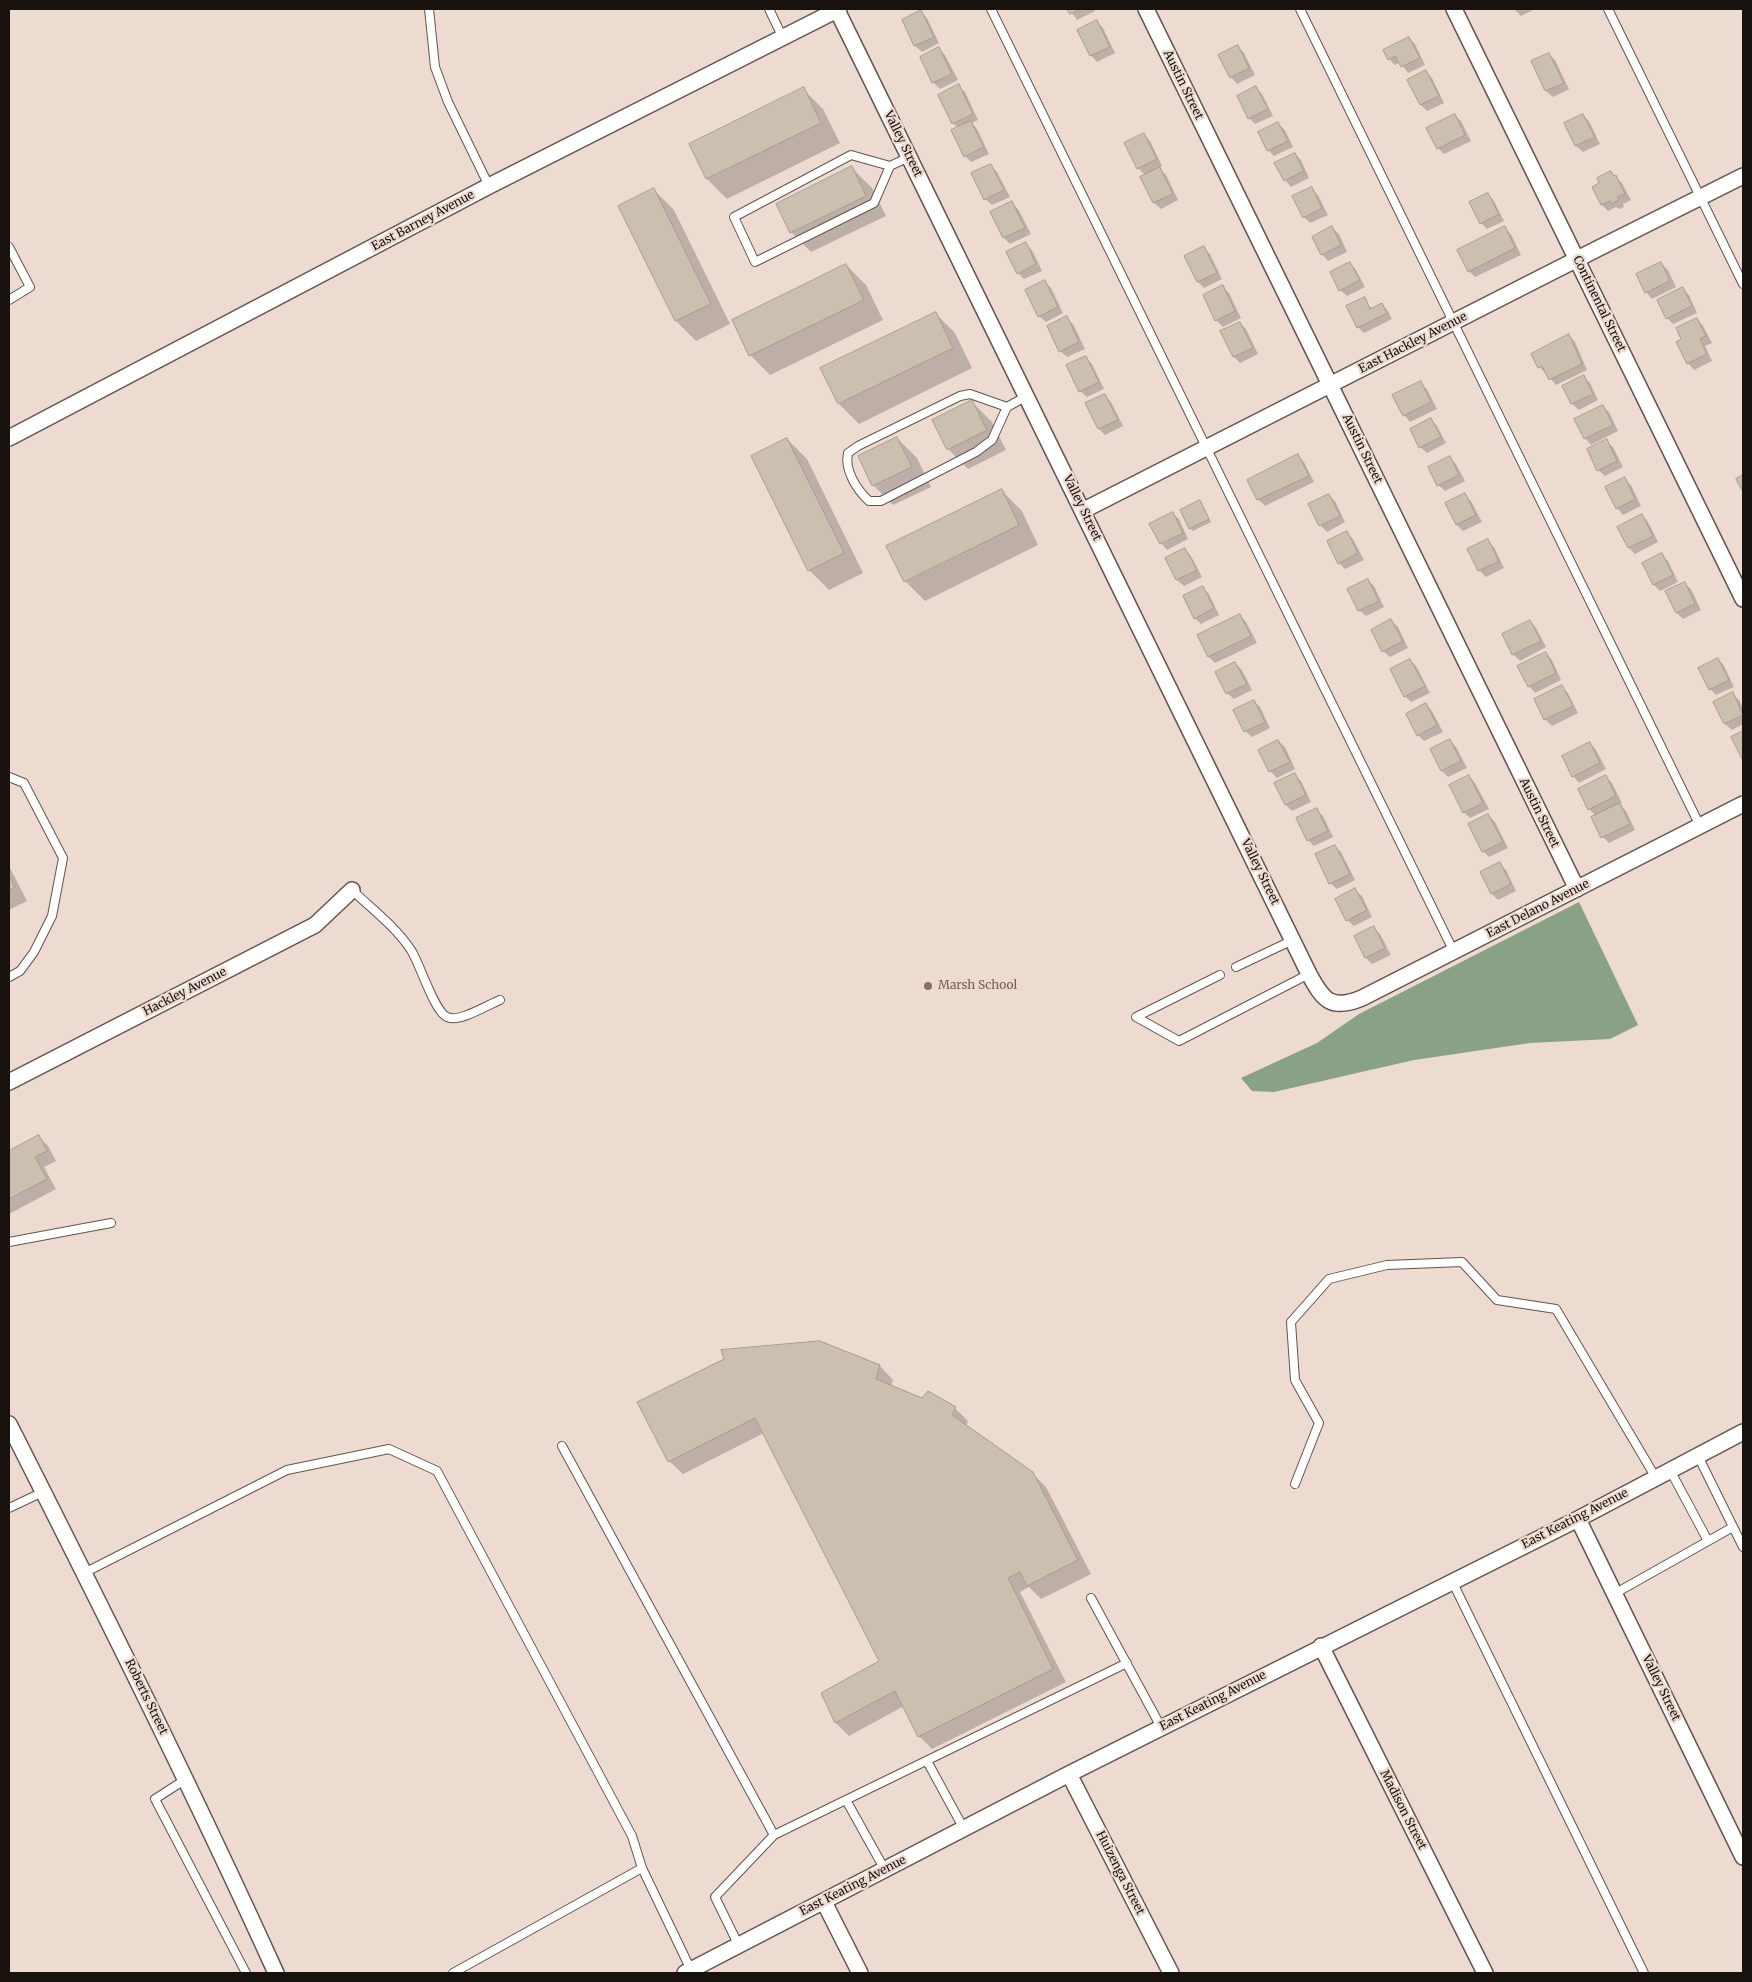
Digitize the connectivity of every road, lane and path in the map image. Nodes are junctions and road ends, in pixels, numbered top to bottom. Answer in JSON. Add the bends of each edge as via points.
{"nodes":[{"id":1,"x":429,"y":9,"type":"edge"},
{"id":2,"x":770,"y":9,"type":"edge"},
{"id":3,"x":838,"y":9,"type":"edge"},
{"id":4,"x":991,"y":9,"type":"edge"},
{"id":5,"x":1146,"y":9,"type":"edge"},
{"id":6,"x":1300,"y":9,"type":"edge"},
{"id":7,"x":1454,"y":9,"type":"edge"},
{"id":8,"x":1608,"y":9,"type":"edge"},
{"id":9,"x":783,"y":38,"type":"junction"},
{"id":10,"x":909,"y":157,"type":"junction"},
{"id":11,"x":890,"y":166,"type":"junction"},
{"id":12,"x":1743,"y":176,"type":"edge"},
{"id":13,"x":489,"y":186,"type":"junction"},
{"id":14,"x":1700,"y":197,"type":"junction"},
{"id":15,"x":9,"y":247,"type":"edge"},
{"id":16,"x":1577,"y":259,"type":"junction"},
{"id":17,"x":1743,"y":284,"type":"edge"},
{"id":18,"x":9,"y":300,"type":"edge"},
{"id":19,"x":1454,"y":322,"type":"junction"},
{"id":20,"x":1332,"y":385,"type":"junction"},
{"id":21,"x":1026,"y":396,"type":"junction"},
{"id":22,"x":1007,"y":406,"type":"junction"},
{"id":23,"x":9,"y":438,"type":"edge"},
{"id":24,"x":1206,"y":449,"type":"junction"},
{"id":25,"x":1084,"y":510,"type":"junction"},
{"id":26,"x":1743,"y":599,"type":"edge"},
{"id":27,"x":9,"y":777,"type":"edge"},
{"id":28,"x":1743,"y":804,"type":"edge"},
{"id":29,"x":1700,"y":826,"type":"junction"},
{"id":30,"x":1577,"y":889,"type":"junction"},
{"id":31,"x":352,"y":890,"type":"joint"},
{"id":32,"x":1293,"y":940,"type":"junction"},
{"id":33,"x":1454,"y":952,"type":"junction"},
{"id":34,"x":1236,"y":967,"type":"dead end"},
{"id":35,"x":1309,"y":974,"type":"junction"},
{"id":36,"x":1220,"y":975,"type":"dead end"},
{"id":37,"x":9,"y":977,"type":"edge"},
{"id":38,"x":500,"y":1000,"type":"dead end"},
{"id":39,"x":1330,"y":1002,"type":"joint"},
{"id":40,"x":9,"y":1082,"type":"edge"},
{"id":41,"x":111,"y":1223,"type":"dead end"},
{"id":42,"x":9,"y":1242,"type":"edge"},
{"id":43,"x":9,"y":1424,"type":"edge"},
{"id":44,"x":1743,"y":1432,"type":"edge"},
{"id":45,"x":562,"y":1446,"type":"dead end"},
{"id":46,"x":1698,"y":1456,"type":"junction"},
{"id":47,"x":1670,"y":1470,"type":"junction"},
{"id":48,"x":1656,"y":1478,"type":"junction"},
{"id":49,"x":1295,"y":1484,"type":"dead end"},
{"id":50,"x":43,"y":1492,"type":"junction"},
{"id":51,"x":9,"y":1508,"type":"edge"},
{"id":52,"x":1578,"y":1519,"type":"junction"},
{"id":53,"x":1733,"y":1527,"type":"junction"},
{"id":54,"x":1708,"y":1541,"type":"junction"},
{"id":55,"x":1743,"y":1547,"type":"edge"},
{"id":56,"x":84,"y":1573,"type":"junction"},
{"id":57,"x":1452,"y":1581,"type":"junction"},
{"id":58,"x":1614,"y":1594,"type":"junction"},
{"id":59,"x":1091,"y":1598,"type":"dead end"},
{"id":60,"x":1321,"y":1646,"type":"junction"},
{"id":61,"x":1127,"y":1663,"type":"junction"},
{"id":62,"x":1162,"y":1727,"type":"junction"},
{"id":63,"x":927,"y":1761,"type":"junction"},
{"id":64,"x":1069,"y":1774,"type":"junction"},
{"id":65,"x":186,"y":1779,"type":"junction"},
{"id":66,"x":846,"y":1800,"type":"junction"},
{"id":67,"x":964,"y":1829,"type":"junction"},
{"id":68,"x":774,"y":1835,"type":"junction"},
{"id":69,"x":1743,"y":1857,"type":"edge"},
{"id":70,"x":642,"y":1868,"type":"junction"},
{"id":71,"x":886,"y":1870,"type":"junction"},
{"id":72,"x":824,"y":1902,"type":"junction"},
{"id":73,"x":739,"y":1946,"type":"junction"},
{"id":74,"x":688,"y":1972,"type":"edge"},
{"id":75,"x":246,"y":1973,"type":"edge"},
{"id":76,"x":276,"y":1973,"type":"edge"},
{"id":77,"x":453,"y":1973,"type":"edge"},
{"id":78,"x":860,"y":1973,"type":"edge"},
{"id":79,"x":1171,"y":1973,"type":"edge"},
{"id":80,"x":1486,"y":1973,"type":"edge"},
{"id":81,"x":1644,"y":1973,"type":"edge"}],
"edges":[{"from":1,"to":13,"type":"lane","via":[[436,66],[448,102]]},
{"from":2,"to":9,"type":"lane"},
{"from":3,"to":9,"type":"street","name":"East Barney Avenue"},
{"from":3,"to":10,"type":"street","name":"Valley Street"},
{"from":4,"to":24,"type":"lane"},
{"from":5,"to":20,"type":"street","name":"Austin Street"},
{"from":6,"to":19,"type":"lane"},
{"from":7,"to":16,"type":"street","name":"Continental Street"},
{"from":8,"to":14,"type":"lane"},
{"from":9,"to":13,"type":"street","name":"East Barney Avenue"},
{"from":10,"to":11,"type":"lane"},
{"from":10,"to":21,"type":"street","name":"Valley Street"},
{"from":11,"to":11,"type":"lane","via":[[852,155],[734,217],[755,262],[874,203]]},
{"from":12,"to":14,"type":"street","name":"East Hackley Avenue"},
{"from":13,"to":23,"type":"street","name":"East Barney Avenue"},
{"from":14,"to":16,"type":"street","name":"East Hackley Avenue"},
{"from":14,"to":17,"type":"lane"},
{"from":15,"to":18,"type":"lane","via":[[30,287]]},
{"from":16,"to":19,"type":"street","name":"East Hackley Avenue"},
{"from":16,"to":26,"type":"street","name":"Continental Street"},
{"from":19,"to":20,"type":"street","name":"East Hackley Avenue"},
{"from":19,"to":29,"type":"lane"},
{"from":20,"to":24,"type":"street","name":"East Hackley Avenue"},
{"from":20,"to":30,"type":"street","name":"Austin Street"},
{"from":21,"to":22,"type":"lane"},
{"from":21,"to":25,"type":"street","name":"Valley Street"},
{"from":22,"to":22,"type":"lane","via":[[970,394],[960,396],[858,446],[848,453],[846,462],[859,491],[869,501],[881,502],[976,452],[992,440]]},
{"from":24,"to":25,"type":"street","name":"East Hackley Avenue"},
{"from":24,"to":33,"type":"lane"},
{"from":25,"to":32,"type":"street","name":"Valley Street"},
{"from":27,"to":37,"type":"lane","via":[[24,783],[63,858],[52,916],[34,952],[20,971]]},
{"from":28,"to":29,"type":"street","name":"East Delano Avenue"},
{"from":29,"to":30,"type":"street","name":"East Delano Avenue"},
{"from":30,"to":33,"type":"street","name":"East Delano Avenue"},
{"from":31,"to":38,"type":"lane","via":[[411,950],[446,1017],[456,1020]]},
{"from":31,"to":40,"type":"street","name":"Hackley Avenue","via":[[315,924]]},
{"from":32,"to":34,"type":"lane"},
{"from":32,"to":35,"type":"street","name":"Valley Street"},
{"from":33,"to":39,"type":"street","name":"East Delano Avenue","via":[[1354,1002]]},
{"from":35,"to":36,"type":"lane","via":[[1179,1041],[1136,1017]]},
{"from":35,"to":39,"type":"street","name":"Valley Street","via":[[1323,997]]},
{"from":41,"to":42,"type":"lane"},
{"from":43,"to":50,"type":"street","name":"Roberts Street"},
{"from":44,"to":46,"type":"street","name":"East Keating Avenue"},
{"from":45,"to":68,"type":"lane"},
{"from":46,"to":47,"type":"street","name":"East Keating Avenue"},
{"from":46,"to":53,"type":"lane"},
{"from":47,"to":48,"type":"street","name":"East Keating Avenue"},
{"from":47,"to":54,"type":"lane"},
{"from":48,"to":49,"type":"lane","via":[[1556,1309],[1497,1300],[1462,1262],[1387,1265],[1330,1279],[1290,1322],[1295,1380],[1319,1422]]},
{"from":48,"to":52,"type":"street","name":"East Keating Avenue"},
{"from":50,"to":51,"type":"lane"},
{"from":50,"to":56,"type":"street","name":"Roberts Street"},
{"from":52,"to":57,"type":"street","name":"East Keating Avenue"},
{"from":52,"to":58,"type":"street","name":"Valley Street"},
{"from":53,"to":54,"type":"lane"},
{"from":53,"to":55,"type":"lane"},
{"from":54,"to":58,"type":"lane"},
{"from":56,"to":65,"type":"street","name":"Roberts Street"},
{"from":56,"to":70,"type":"lane","via":[[287,1470],[389,1449],[437,1471],[632,1836]]},
{"from":57,"to":60,"type":"street","name":"East Keating Avenue"},
{"from":57,"to":81,"type":"lane"},
{"from":58,"to":69,"type":"street","name":"Valley Street"},
{"from":59,"to":61,"type":"lane"},
{"from":60,"to":62,"type":"street","name":"East Keating Avenue"},
{"from":60,"to":80,"type":"street","name":"Madison Street"},
{"from":61,"to":62,"type":"lane"},
{"from":61,"to":63,"type":"lane"},
{"from":62,"to":64,"type":"street","name":"East Keating Avenue"},
{"from":63,"to":66,"type":"lane"},
{"from":63,"to":67,"type":"lane"},
{"from":64,"to":67,"type":"street","name":"East Keating Avenue"},
{"from":64,"to":79,"type":"street","name":"Huizenga Street"},
{"from":65,"to":75,"type":"lane","via":[[155,1799]]},
{"from":65,"to":76,"type":"street","name":"Roberts Street"},
{"from":66,"to":68,"type":"lane"},
{"from":66,"to":71,"type":"lane"},
{"from":67,"to":71,"type":"street","name":"East Keating Avenue"},
{"from":68,"to":73,"type":"lane","via":[[715,1897]]},
{"from":70,"to":74,"type":"lane"},
{"from":70,"to":77,"type":"lane"},
{"from":71,"to":72,"type":"street","name":"East Keating Avenue"},
{"from":72,"to":73,"type":"street","name":"East Keating Avenue"},
{"from":72,"to":78,"type":"street"},
{"from":73,"to":74,"type":"street","name":"East Keating Avenue"}]}
